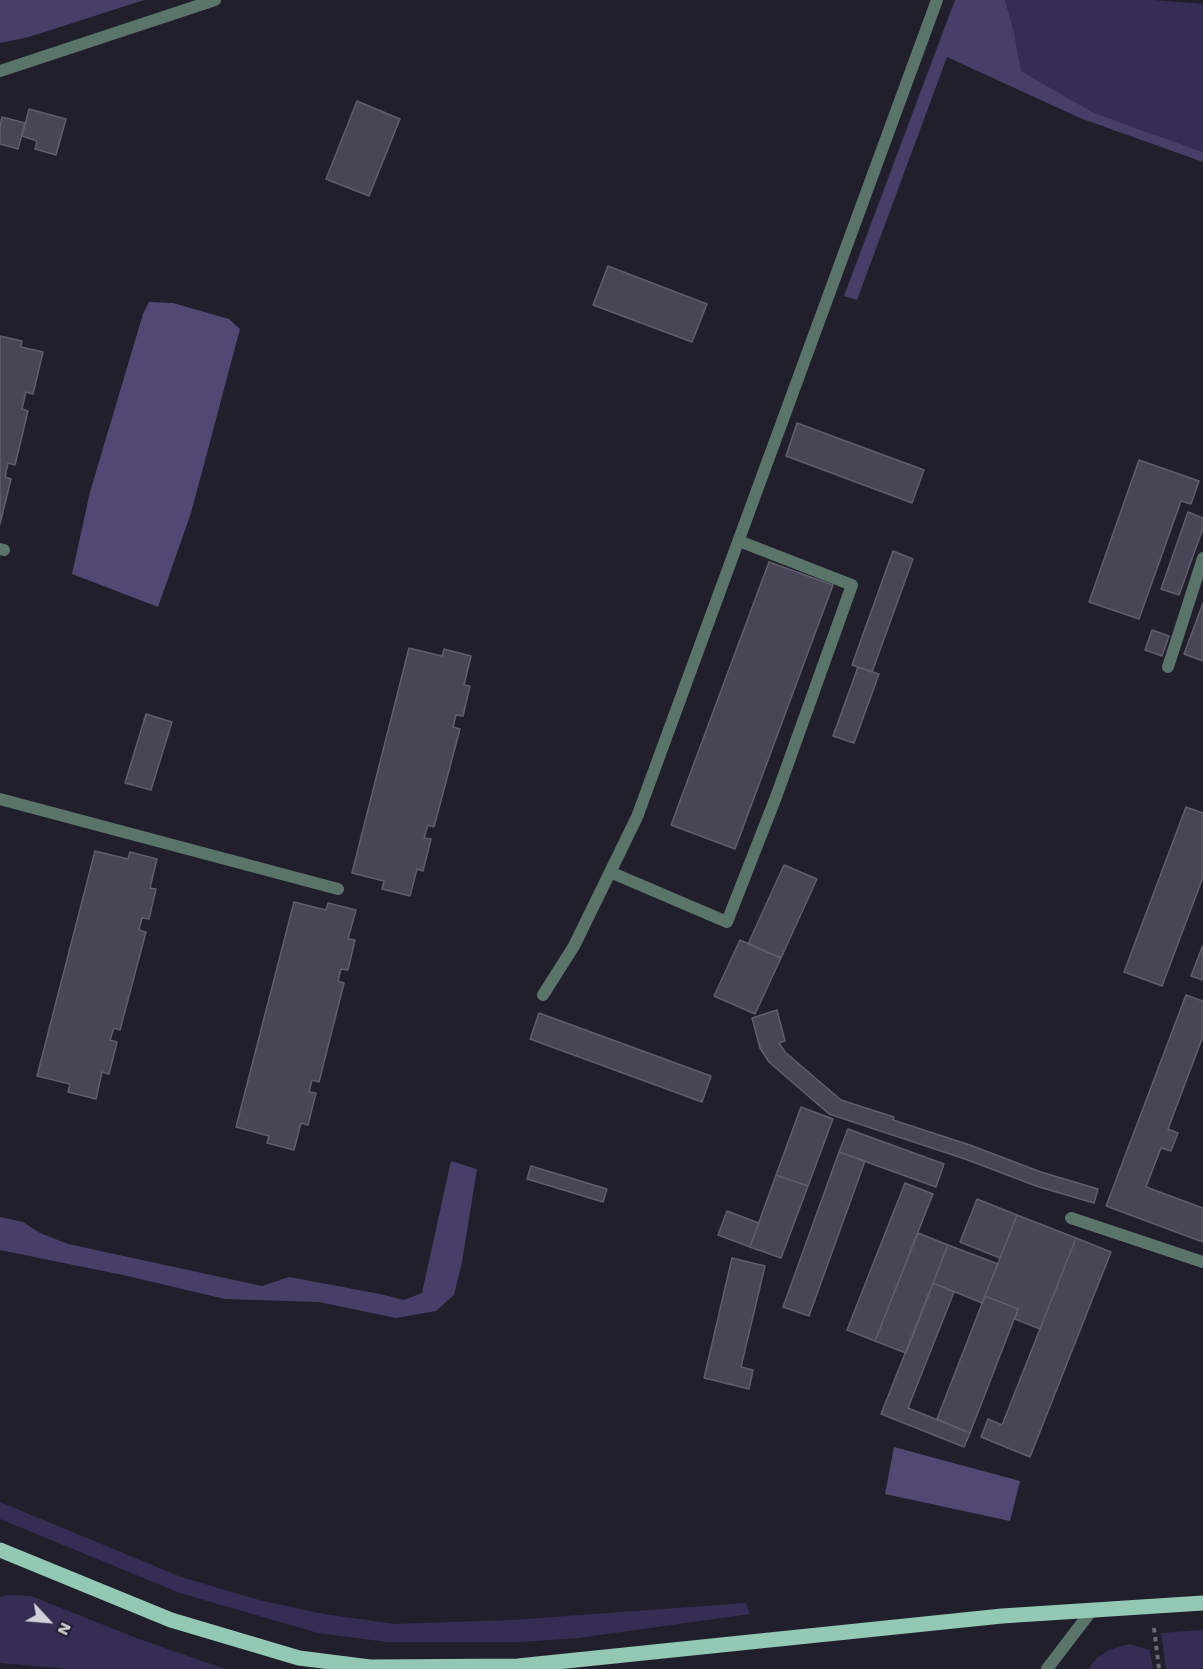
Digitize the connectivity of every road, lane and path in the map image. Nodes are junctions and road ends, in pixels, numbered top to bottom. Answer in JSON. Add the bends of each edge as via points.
{"nodes":[{"id":1,"x":214,"y":0,"type":"edge"},
{"id":2,"x":938,"y":0,"type":"edge"},
{"id":3,"x":1,"y":73,"type":"edge"},
{"id":4,"x":739,"y":541,"type":"junction"},
{"id":5,"x":1203,"y":558,"type":"edge"},
{"id":6,"x":1168,"y":667,"type":"dead end"},
{"id":7,"x":0,"y":799,"type":"edge"},
{"id":8,"x":610,"y":872,"type":"junction"},
{"id":9,"x":339,"y":889,"type":"dead end"},
{"id":10,"x":543,"y":994,"type":"dead end"},
{"id":11,"x":1071,"y":1218,"type":"dead end"},
{"id":12,"x":1203,"y":1262,"type":"edge"},
{"id":13,"x":0,"y":1550,"type":"edge"},
{"id":14,"x":1203,"y":1603,"type":"edge"},
{"id":15,"x":1151,"y":1607,"type":"junction"},
{"id":16,"x":1092,"y":1610,"type":"junction"},
{"id":17,"x":572,"y":1665,"type":"edge"},
{"id":18,"x":517,"y":1668,"type":"edge"},
{"id":19,"x":1047,"y":1669,"type":"edge"},
{"id":20,"x":1160,"y":1669,"type":"edge"}],
"edges":[{"from":1,"to":3,"type":"street"},
{"from":2,"to":4,"type":"street"},
{"from":4,"to":8,"type":"street","via":[[637,816]]},
{"from":4,"to":8,"type":"street","via":[[852,585],[776,797],[727,922]]},
{"from":5,"to":6,"type":"street"},
{"from":7,"to":9,"type":"street"},
{"from":8,"to":10,"type":"street","via":[[574,946]]},
{"from":11,"to":12,"type":"street"},
{"from":13,"to":18,"type":"main road","via":[[171,1620],[299,1658],[370,1667]]},
{"from":14,"to":15,"type":"main road"},
{"from":15,"to":16,"type":"main road"},
{"from":15,"to":20,"type":"path"},
{"from":16,"to":17,"type":"main road","via":[[1002,1616]]},
{"from":16,"to":19,"type":"street"},
{"from":17,"to":18,"type":"main road"}]}
